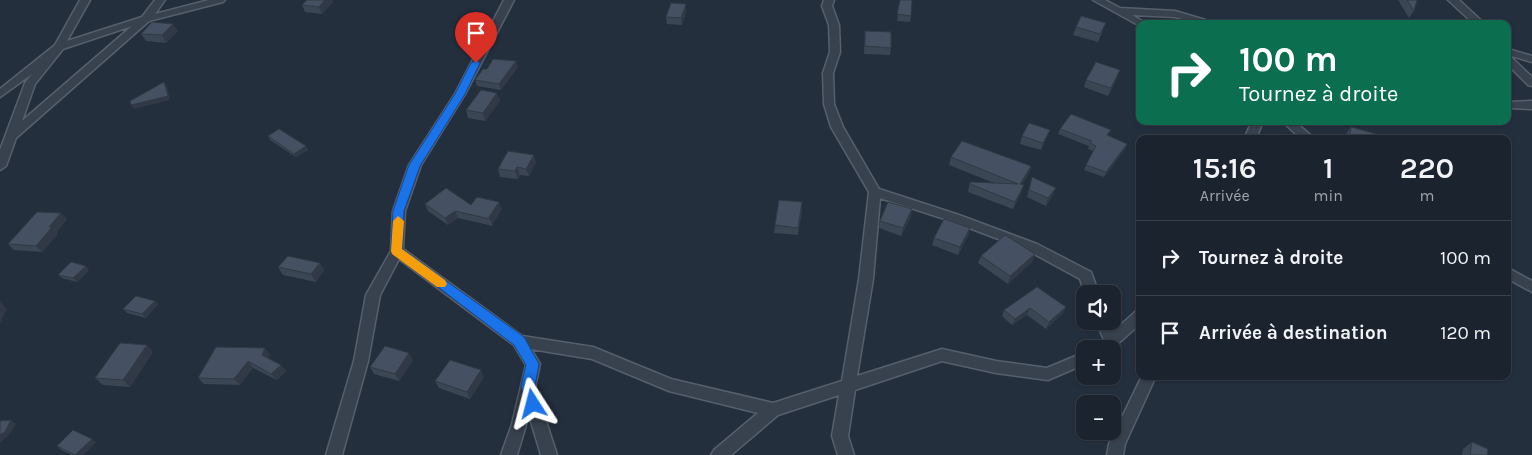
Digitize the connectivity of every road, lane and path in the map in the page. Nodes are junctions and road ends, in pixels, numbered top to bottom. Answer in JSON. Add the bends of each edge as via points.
{"nodes":[{"id":1,"x":85,"y":0,"type":"edge"},
{"id":2,"x":160,"y":0,"type":"edge"},
{"id":3,"x":220,"y":0,"type":"edge"},
{"id":4,"x":509,"y":0,"type":"edge"},
{"id":5,"x":829,"y":0,"type":"edge"},
{"id":6,"x":1098,"y":0,"type":"edge"},
{"id":7,"x":1453,"y":0,"type":"edge"},
{"id":8,"x":1120,"y":11,"type":"junction"},
{"id":9,"x":146,"y":19,"type":"junction"},
{"id":10,"x":1136,"y":20,"type":"edge"},
{"id":11,"x":1198,"y":20,"type":"edge"},
{"id":12,"x":1476,"y":20,"type":"edge"},
{"id":13,"x":59,"y":47,"type":"junction"},
{"id":14,"x":1511,"y":53,"type":"edge"},
{"id":15,"x":1532,"y":59,"type":"edge"},
{"id":16,"x":1511,"y":63,"type":"edge"},
{"id":17,"x":1532,"y":83,"type":"edge"},
{"id":18,"x":0,"y":94,"type":"edge"},
{"id":19,"x":1532,"y":105,"type":"edge"},
{"id":20,"x":1511,"y":106,"type":"edge"},
{"id":21,"x":1292,"y":125,"type":"edge"},
{"id":22,"x":13,"y":134,"type":"junction"},
{"id":23,"x":1304,"y":135,"type":"edge"},
{"id":24,"x":0,"y":166,"type":"edge"},
{"id":25,"x":874,"y":192,"type":"junction"},
{"id":26,"x":396,"y":251,"type":"junction"},
{"id":27,"x":1511,"y":275,"type":"edge"},
{"id":28,"x":1089,"y":285,"type":"edge"},
{"id":29,"x":1532,"y":287,"type":"edge"},
{"id":30,"x":1136,"y":320,"type":"edge"},
{"id":31,"x":1113,"y":340,"type":"edge"},
{"id":32,"x":519,"y":341,"type":"junction"},
{"id":33,"x":1076,"y":362,"type":"edge"},
{"id":34,"x":1148,"y":380,"type":"edge"},
{"id":35,"x":849,"y":385,"type":"junction"},
{"id":36,"x":528,"y":386,"type":"junction"},
{"id":37,"x":773,"y":410,"type":"junction"},
{"id":38,"x":334,"y":455,"type":"edge"},
{"id":39,"x":509,"y":455,"type":"edge"},
{"id":40,"x":549,"y":455,"type":"edge"},
{"id":41,"x":719,"y":455,"type":"edge"},
{"id":42,"x":846,"y":455,"type":"edge"},
{"id":43,"x":1115,"y":455,"type":"edge"}],
"edges":[{"from":1,"to":13,"type":"street"},
{"from":2,"to":9,"type":"street"},
{"from":3,"to":9,"type":"street"},
{"from":4,"to":26,"type":"street","via":[[460,94],[415,165],[399,211]]},
{"from":5,"to":25,"type":"street","via":[[827,6],[834,25],[835,52],[828,73],[829,104],[836,127]]},
{"from":6,"to":8,"type":"street"},
{"from":7,"to":12,"type":"street"},
{"from":8,"to":10,"type":"street"},
{"from":8,"to":11,"type":"street","via":[[1175,14]]},
{"from":9,"to":13,"type":"street"},
{"from":9,"to":22,"type":"street"},
{"from":13,"to":18,"type":"street"},
{"from":13,"to":22,"type":"street","via":[[30,84]]},
{"from":14,"to":15,"type":"street"},
{"from":16,"to":17,"type":"street"},
{"from":19,"to":20,"type":"street"},
{"from":21,"to":23,"type":"street"},
{"from":22,"to":24,"type":"street"},
{"from":25,"to":28,"type":"street","via":[[1032,247],[1086,276]]},
{"from":25,"to":35,"type":"street","via":[[866,279]]},
{"from":26,"to":32,"type":"street"},
{"from":26,"to":38,"type":"street","via":[[373,295],[361,362]]},
{"from":27,"to":29,"type":"street"},
{"from":30,"to":31,"type":"street"},
{"from":32,"to":36,"type":"street","via":[[533,364]]},
{"from":32,"to":37,"type":"street","via":[[593,352],[669,385]]},
{"from":33,"to":35,"type":"street","via":[[1048,374],[942,355]]},
{"from":34,"to":43,"type":"street","via":[[1117,444]]},
{"from":35,"to":37,"type":"street"},
{"from":35,"to":42,"type":"street","via":[[840,436]]},
{"from":36,"to":39,"type":"street"},
{"from":36,"to":40,"type":"street"},
{"from":37,"to":41,"type":"street"}]}
